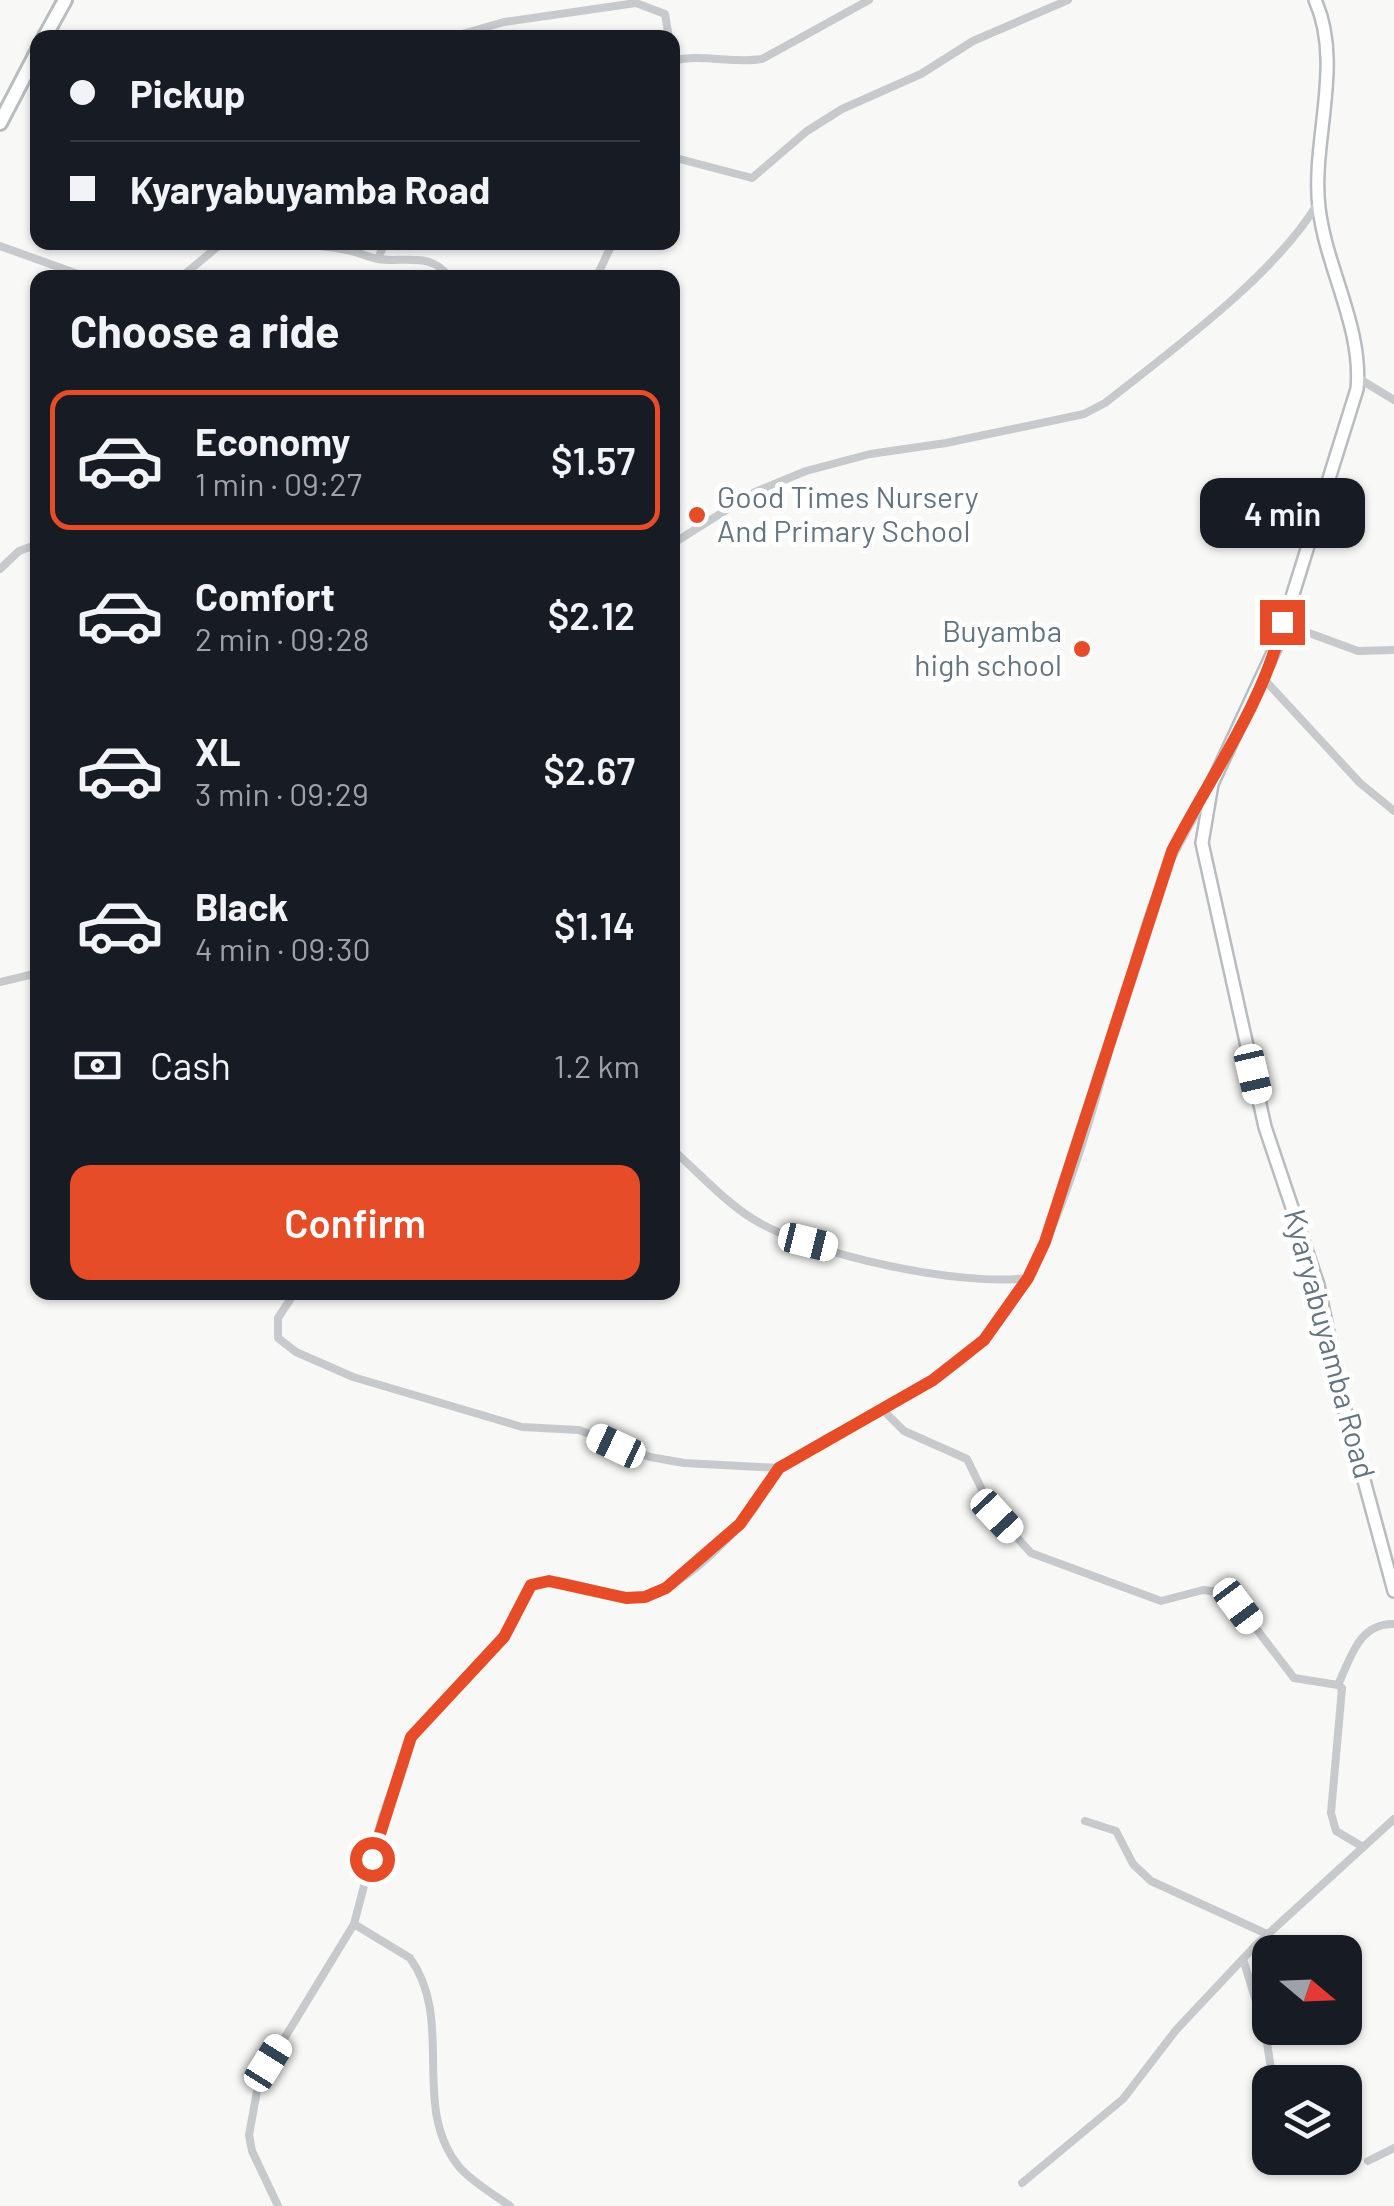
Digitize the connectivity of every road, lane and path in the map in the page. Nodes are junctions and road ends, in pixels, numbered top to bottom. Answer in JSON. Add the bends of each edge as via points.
{"nodes":[{"id":1,"x":65,"y":0,"type":"edge"},
{"id":2,"x":869,"y":0,"type":"edge"},
{"id":3,"x":1068,"y":0,"type":"edge"},
{"id":4,"x":1315,"y":0,"type":"edge"},
{"id":5,"x":636,"y":2,"type":"edge"},
{"id":6,"x":48,"y":30,"type":"edge"},
{"id":7,"x":476,"y":30,"type":"edge"},
{"id":8,"x":668,"y":30,"type":"edge"},
{"id":9,"x":680,"y":59,"type":"edge"},
{"id":10,"x":30,"y":65,"type":"edge"},
{"id":11,"x":0,"y":123,"type":"edge"},
{"id":12,"x":680,"y":159,"type":"edge"},
{"id":13,"x":1318,"y":203,"type":"junction"},
{"id":14,"x":0,"y":246,"type":"edge"},
{"id":15,"x":213,"y":250,"type":"edge"},
{"id":16,"x":347,"y":250,"type":"edge"},
{"id":17,"x":382,"y":250,"type":"edge"},
{"id":18,"x":378,"y":259,"type":"junction"},
{"id":19,"x":67,"y":270,"type":"edge"},
{"id":20,"x":189,"y":270,"type":"edge"},
{"id":21,"x":441,"y":270,"type":"edge"},
{"id":22,"x":1358,"y":378,"type":"junction"},
{"id":23,"x":1394,"y":400,"type":"edge"},
{"id":24,"x":680,"y":539,"type":"edge"},
{"id":25,"x":30,"y":547,"type":"edge"},
{"id":26,"x":0,"y":569,"type":"edge"},
{"id":27,"x":1282,"y":622,"type":"junction"},
{"id":28,"x":1394,"y":650,"type":"edge"},
{"id":29,"x":1263,"y":678,"type":"junction"},
{"id":30,"x":1212,"y":784,"type":"junction"},
{"id":31,"x":1394,"y":811,"type":"edge"},
{"id":32,"x":30,"y":975,"type":"edge"},
{"id":33,"x":0,"y":982,"type":"edge"},
{"id":34,"x":680,"y":1156,"type":"edge"},
{"id":35,"x":1028,"y":1278,"type":"junction"},
{"id":36,"x":291,"y":1300,"type":"edge"},
{"id":37,"x":881,"y":1408,"type":"junction"},
{"id":38,"x":779,"y":1468,"type":"junction"},
{"id":39,"x":1388,"y":1534,"type":"edge"},
{"id":40,"x":1394,"y":1591,"type":"edge"},
{"id":41,"x":1394,"y":1624,"type":"edge"},
{"id":42,"x":1338,"y":1684,"type":"junction"},
{"id":43,"x":1394,"y":1819,"type":"edge"},
{"id":44,"x":1084,"y":1821,"type":"dead end"},
{"id":45,"x":1364,"y":1847,"type":"junction"},
{"id":46,"x":354,"y":1924,"type":"junction"},
{"id":47,"x":1267,"y":1934,"type":"junction"},
{"id":48,"x":1243,"y":1959,"type":"junction"},
{"id":49,"x":1270,"y":2065,"type":"edge"},
{"id":50,"x":1394,"y":2148,"type":"edge"},
{"id":51,"x":1368,"y":2160,"type":"dead end"},
{"id":52,"x":1022,"y":2183,"type":"dead end"},
{"id":53,"x":278,"y":2206,"type":"edge"},
{"id":54,"x":510,"y":2206,"type":"edge"}],
"edges":[{"from":1,"to":6,"type":"main road"},
{"from":2,"to":9,"type":"street","via":[[762,60]]},
{"from":3,"to":12,"type":"street","via":[[973,40],[921,74],[842,109],[752,178]]},
{"from":4,"to":13,"type":"street","name":"Kyaryabuyamba Road","via":[[1326,66]]},
{"from":5,"to":7,"type":"street"},
{"from":5,"to":8,"type":"street","via":[[665,14]]},
{"from":10,"to":11,"type":"main road"},
{"from":13,"to":22,"type":"street","name":"Kyaryabuyamba Road"},
{"from":13,"to":24,"type":"street","via":[[1306,224],[1215,315],[1105,403],[1073,416],[806,471],[755,492]]},
{"from":14,"to":19,"type":"street"},
{"from":15,"to":20,"type":"street"},
{"from":16,"to":18,"type":"street"},
{"from":17,"to":18,"type":"street"},
{"from":18,"to":21,"type":"street","via":[[434,263]]},
{"from":22,"to":23,"type":"street"},
{"from":22,"to":27,"type":"street","name":"Kyaryabuyamba Road"},
{"from":25,"to":26,"type":"street"},
{"from":27,"to":28,"type":"street","via":[[1358,650]]},
{"from":27,"to":29,"type":"street","name":"Kyaryabuyamba Road"},
{"from":29,"to":30,"type":"street","name":"Kyaryabuyamba Road"},
{"from":29,"to":31,"type":"street"},
{"from":30,"to":35,"type":"street","via":[[1166,868],[1076,1155]]},
{"from":30,"to":39,"type":"street","name":"Kyaryabuyamba Road","via":[[1202,843],[1206,869],[1265,1127],[1318,1285],[1342,1399]]},
{"from":32,"to":33,"type":"street"},
{"from":34,"to":35,"type":"street","via":[[754,1220],[808,1242],[978,1282]]},
{"from":35,"to":37,"type":"street","via":[[965,1359]]},
{"from":36,"to":38,"type":"street","via":[[275,1328],[286,1346],[384,1388],[522,1427],[579,1430],[650,1457]]},
{"from":37,"to":38,"type":"street"},
{"from":37,"to":42,"type":"street","via":[[904,1431],[967,1459],[992,1510],[1032,1553],[1161,1602],[1220,1592],[1294,1678]]},
{"from":38,"to":46,"type":"street","via":[[740,1524],[666,1588],[626,1598],[549,1581],[531,1585],[504,1637],[411,1737]]},
{"from":39,"to":40,"type":"street","name":"Kyaryabuyamba Road"},
{"from":41,"to":42,"type":"street","via":[[1362,1637]]},
{"from":42,"to":45,"type":"street","via":[[1331,1813],[1336,1831]]},
{"from":43,"to":45,"type":"street"},
{"from":44,"to":47,"type":"street","via":[[1110,1826],[1151,1881]]},
{"from":45,"to":47,"type":"street"},
{"from":46,"to":53,"type":"street","via":[[268,2063],[254,2098],[252,2151]]},
{"from":46,"to":54,"type":"street","via":[[416,1966],[434,2020],[440,2132],[460,2167]]},
{"from":47,"to":48,"type":"street"},
{"from":48,"to":49,"type":"street"},
{"from":48,"to":52,"type":"street","via":[[1122,2099]]},
{"from":50,"to":51,"type":"street"}]}
